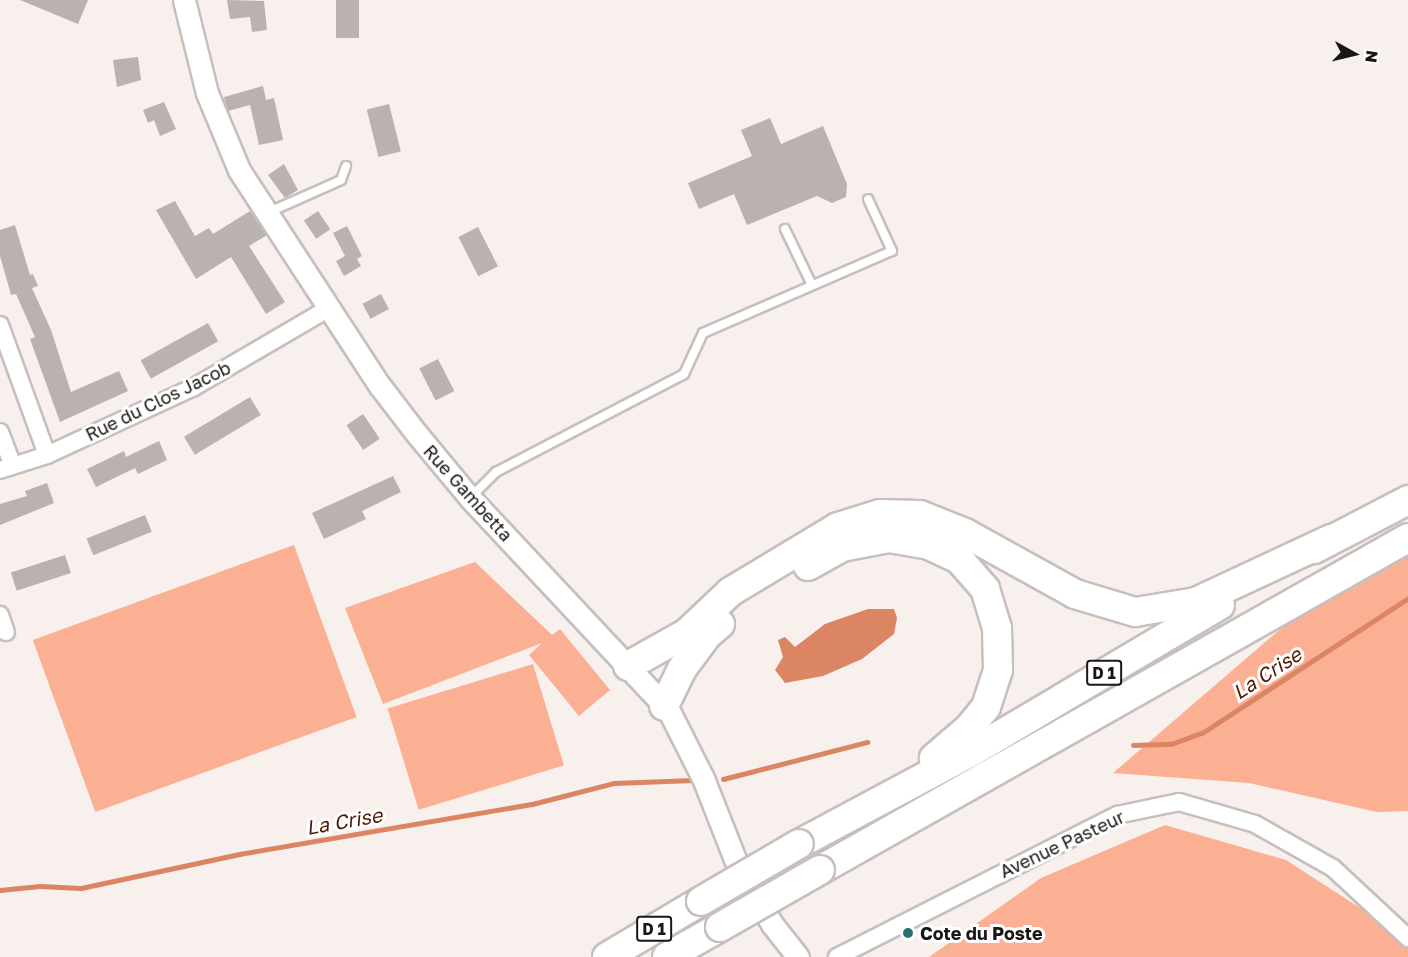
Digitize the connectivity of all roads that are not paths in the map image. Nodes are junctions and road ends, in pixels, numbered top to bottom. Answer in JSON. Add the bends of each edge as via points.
{"nodes":[{"id":1,"x":184,"y":0,"type":"edge"},
{"id":2,"x":346,"y":166,"type":"dead end"},
{"id":3,"x":868,"y":199,"type":"dead end"},
{"id":4,"x":267,"y":213,"type":"junction"},
{"id":5,"x":785,"y":229,"type":"dead end"},
{"id":6,"x":812,"y":285,"type":"junction"},
{"id":7,"x":329,"y":308,"type":"junction"},
{"id":8,"x":0,"y":325,"type":"edge"},
{"id":9,"x":0,"y":432,"type":"edge"},
{"id":10,"x":47,"y":455,"type":"junction"},
{"id":11,"x":6,"y":468,"type":"edge"},
{"id":12,"x":470,"y":498,"type":"junction"},
{"id":13,"x":1408,"y":500,"type":"edge"},
{"id":14,"x":1408,"y":538,"type":"edge"},
{"id":15,"x":1331,"y":539,"type":"junction"},
{"id":16,"x":0,"y":615,"type":"edge"},
{"id":17,"x":6,"y":632,"type":"dead end"},
{"id":18,"x":628,"y":666,"type":"junction"},
{"id":19,"x":664,"y":706,"type":"junction"},
{"id":20,"x":902,"y":787,"type":"junction"},
{"id":21,"x":720,"y":927,"type":"junction"},
{"id":22,"x":1408,"y":938,"type":"edge"},
{"id":23,"x":607,"y":957,"type":"edge"},
{"id":24,"x":667,"y":957,"type":"edge"},
{"id":25,"x":681,"y":957,"type":"edge"},
{"id":26,"x":798,"y":957,"type":"edge"},
{"id":27,"x":837,"y":957,"type":"edge"}],
"edges":[{"from":1,"to":4,"type":"street","name":"Rue Gambetta","via":[[193,47],[223,136]]},
{"from":2,"to":4,"type":"lane","via":[[341,180]]},
{"from":3,"to":6,"type":"lane","via":[[892,251]]},
{"from":4,"to":7,"type":"street","name":"Rue Gambetta"},
{"from":5,"to":6,"type":"lane"},
{"from":6,"to":12,"type":"lane","via":[[703,333],[684,374],[496,472]]},
{"from":7,"to":10,"type":"street","name":"Rue du Clos Jacob","via":[[194,387]]},
{"from":7,"to":12,"type":"street","name":"Rue Gambetta","via":[[380,386]]},
{"from":8,"to":10,"type":"street"},
{"from":9,"to":11,"type":"street"},
{"from":10,"to":11,"type":"street","name":"Rue du Clos Jacob"},
{"from":12,"to":18,"type":"street","name":"Rue Gambetta"},
{"from":13,"to":15,"type":"highway","number":"D 1"},
{"from":14,"to":21,"type":"highway","number":"D 1","bridge":true},
{"from":15,"to":18,"type":"highway","via":[[1196,602],[1135,612],[1076,594],[965,533],[920,515],[880,514],[838,527],[730,592],[687,633]]},
{"from":15,"to":20,"type":"highway","number":"D 1","via":[[973,751]]},
{"from":16,"to":17,"type":"street"},
{"from":18,"to":19,"type":"street","name":"Rue Gambetta"},
{"from":19,"to":20,"type":"highway","via":[[682,669],[707,635],[756,596],[842,547],[889,538],[929,545],[959,559],[986,589],[997,628],[998,670],[986,707],[968,729]]},
{"from":19,"to":26,"type":"street","name":"Rue Gambetta","via":[[703,778],[738,867],[772,924]]},
{"from":20,"to":23,"type":"highway","number":"D 1","bridge":true},
{"from":21,"to":24,"type":"highway","number":"D 1"},
{"from":21,"to":25,"type":"highway"},
{"from":22,"to":27,"type":"street","name":"Avenue Pasteur","via":[[1333,868],[1255,824],[1179,802],[1117,815]]}]}
